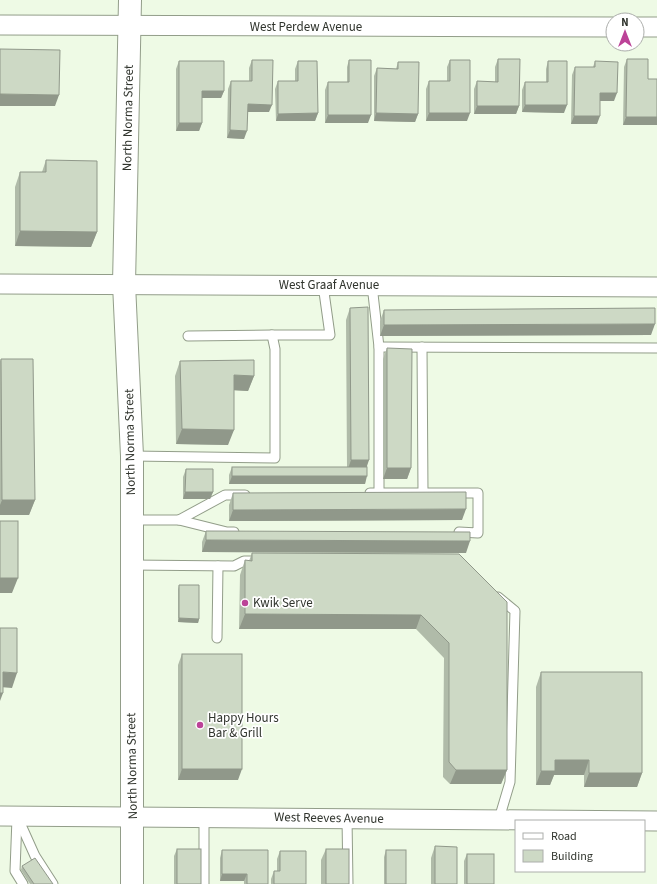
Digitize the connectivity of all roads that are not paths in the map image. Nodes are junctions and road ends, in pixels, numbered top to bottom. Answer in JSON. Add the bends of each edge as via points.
{"nodes":[{"id":1,"x":130,"y":0,"type":"edge"},
{"id":2,"x":0,"y":25,"type":"edge"},
{"id":3,"x":130,"y":26,"type":"junction"},
{"id":4,"x":605,"y":27,"type":"edge"},
{"id":5,"x":645,"y":28,"type":"edge"},
{"id":6,"x":657,"y":28,"type":"edge"},
{"id":7,"x":0,"y":284,"type":"edge"},
{"id":8,"x":124,"y":284,"type":"junction"},
{"id":9,"x":323,"y":285,"type":"junction"},
{"id":10,"x":372,"y":285,"type":"junction"},
{"id":11,"x":657,"y":287,"type":"edge"},
{"id":12,"x":272,"y":335,"type":"junction"},
{"id":13,"x":188,"y":336,"type":"dead end"},
{"id":14,"x":379,"y":347,"type":"junction"},
{"id":15,"x":422,"y":347,"type":"junction"},
{"id":16,"x":657,"y":348,"type":"edge"},
{"id":17,"x":132,"y":456,"type":"junction"},
{"id":18,"x":423,"y":492,"type":"junction"},
{"id":19,"x":364,"y":493,"type":"edge"},
{"id":20,"x":379,"y":493,"type":"junction"},
{"id":21,"x":256,"y":495,"type":"edge"},
{"id":22,"x":131,"y":520,"type":"junction"},
{"id":23,"x":179,"y":520,"type":"junction"},
{"id":24,"x":243,"y":532,"type":"edge"},
{"id":25,"x":447,"y":532,"type":"edge"},
{"id":26,"x":268,"y":561,"type":"edge"},
{"id":27,"x":131,"y":565,"type":"junction"},
{"id":28,"x":218,"y":566,"type":"junction"},
{"id":29,"x":493,"y":592,"type":"edge"},
{"id":30,"x":217,"y":638,"type":"dead end"},
{"id":31,"x":8,"y":816,"type":"edge"},
{"id":32,"x":133,"y":816,"type":"junction"},
{"id":33,"x":204,"y":816,"type":"junction"},
{"id":34,"x":347,"y":818,"type":"junction"},
{"id":35,"x":499,"y":819,"type":"junction"},
{"id":36,"x":578,"y":820,"type":"edge"},
{"id":37,"x":645,"y":821,"type":"edge"},
{"id":38,"x":657,"y":821,"type":"edge"},
{"id":39,"x":23,"y":884,"type":"edge"},
{"id":40,"x":53,"y":884,"type":"edge"},
{"id":41,"x":132,"y":884,"type":"edge"},
{"id":42,"x":204,"y":884,"type":"edge"},
{"id":43,"x":348,"y":884,"type":"edge"}],
"edges":[{"from":1,"to":3,"type":"street","name":"North Norma Street"},
{"from":2,"to":3,"type":"street","name":"West Perdew Avenue"},
{"from":3,"to":4,"type":"street","name":"West Perdew Avenue"},
{"from":3,"to":8,"type":"street","name":"North Norma Street"},
{"from":5,"to":6,"type":"street"},
{"from":7,"to":8,"type":"street","name":"West Graaf Avenue"},
{"from":8,"to":9,"type":"street","name":"West Graaf Avenue"},
{"from":8,"to":17,"type":"street","name":"North Norma Street"},
{"from":9,"to":10,"type":"street","name":"West Graaf Avenue"},
{"from":9,"to":12,"type":"lane","via":[[330,335]]},
{"from":10,"to":11,"type":"street","name":"West Graaf Avenue"},
{"from":10,"to":14,"type":"lane"},
{"from":12,"to":13,"type":"lane"},
{"from":12,"to":17,"type":"lane","via":[[275,349],[275,458]]},
{"from":14,"to":15,"type":"lane"},
{"from":14,"to":20,"type":"lane"},
{"from":15,"to":16,"type":"lane"},
{"from":15,"to":18,"type":"lane"},
{"from":17,"to":22,"type":"street","name":"North Norma Street"},
{"from":18,"to":20,"type":"lane"},
{"from":18,"to":25,"type":"lane","via":[[478,493],[478,532]]},
{"from":19,"to":20,"type":"lane"},
{"from":21,"to":23,"type":"lane","via":[[225,495]]},
{"from":22,"to":23,"type":"lane"},
{"from":22,"to":27,"type":"street","name":"North Norma Street"},
{"from":23,"to":24,"type":"lane","via":[[227,532]]},
{"from":26,"to":28,"type":"lane","via":[[244,561],[234,566]]},
{"from":27,"to":28,"type":"lane"},
{"from":27,"to":32,"type":"street","name":"North Norma Street"},
{"from":28,"to":30,"type":"lane"},
{"from":29,"to":35,"type":"lane","via":[[515,611],[510,782]]},
{"from":31,"to":32,"type":"street","name":"West Reeves Avenue"},
{"from":31,"to":39,"type":"lane","via":[[15,871]]},
{"from":31,"to":40,"type":"lane"},
{"from":32,"to":33,"type":"street","name":"West Reeves Avenue"},
{"from":32,"to":41,"type":"street","name":"North Norma Street"},
{"from":33,"to":34,"type":"street","name":"West Reeves Avenue"},
{"from":33,"to":42,"type":"lane"},
{"from":34,"to":35,"type":"street","name":"West Reeves Avenue"},
{"from":34,"to":43,"type":"lane"},
{"from":35,"to":36,"type":"street","name":"West Reeves Avenue"},
{"from":37,"to":38,"type":"street","name":"West Reeves Avenue"}]}
